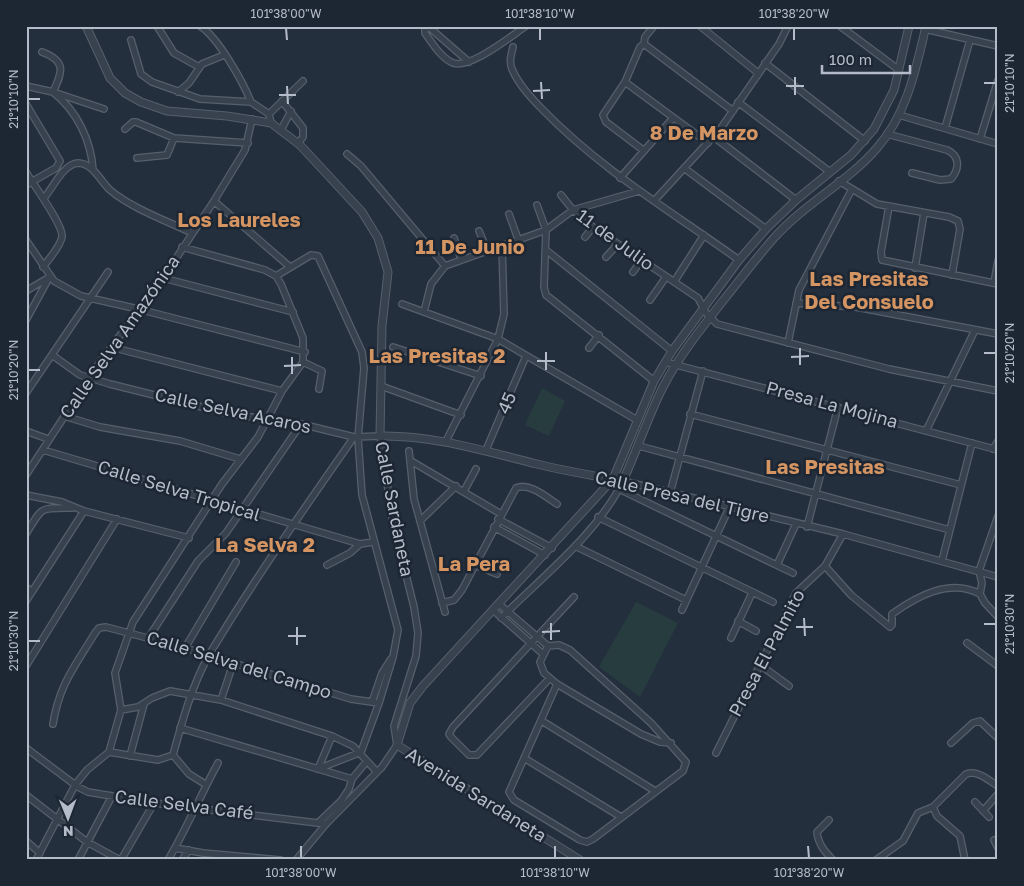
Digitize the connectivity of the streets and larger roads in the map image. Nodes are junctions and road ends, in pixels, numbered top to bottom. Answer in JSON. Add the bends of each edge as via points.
{"nodes":[{"id":1,"x":86,"y":26,"type":"edge"},
{"id":2,"x":158,"y":26,"type":"edge"},
{"id":3,"x":200,"y":26,"type":"edge"},
{"id":4,"x":526,"y":26,"type":"edge"},
{"id":5,"x":647,"y":26,"type":"edge"},
{"id":6,"x":654,"y":26,"type":"edge"},
{"id":7,"x":700,"y":26,"type":"edge"},
{"id":8,"x":788,"y":26,"type":"edge"},
{"id":9,"x":840,"y":26,"type":"edge"},
{"id":10,"x":909,"y":26,"type":"edge"},
{"id":11,"x":925,"y":28,"type":"edge"},
{"id":12,"x":648,"y":33,"type":"junction"},
{"id":13,"x":131,"y":40,"type":"dead end"},
{"id":14,"x":970,"y":40,"type":"junction"},
{"id":15,"x":644,"y":44,"type":"junction"},
{"id":16,"x":998,"y":46,"type":"edge"},
{"id":17,"x":513,"y":47,"type":"dead end"},
{"id":18,"x":42,"y":52,"type":"dead end"},
{"id":19,"x":224,"y":55,"type":"junction"},
{"id":20,"x":469,"y":62,"type":"junction"},
{"id":21,"x":765,"y":64,"type":"junction"},
{"id":22,"x":199,"y":67,"type":"junction"},
{"id":23,"x":899,"y":70,"type":"junction"},
{"id":24,"x":758,"y":73,"type":"junction"},
{"id":25,"x":998,"y":80,"type":"edge"},
{"id":26,"x":303,"y":81,"type":"dead end"},
{"id":27,"x":625,"y":82,"type":"junction"},
{"id":28,"x":26,"y":86,"type":"edge"},
{"id":29,"x":53,"y":92,"type":"junction"},
{"id":30,"x":178,"y":92,"type":"junction"},
{"id":31,"x":282,"y":100,"type":"junction"},
{"id":32,"x":251,"y":102,"type":"junction"},
{"id":33,"x":738,"y":102,"type":"junction"},
{"id":34,"x":26,"y":104,"type":"edge"},
{"id":35,"x":104,"y":109,"type":"dead end"},
{"id":36,"x":291,"y":111,"type":"junction"},
{"id":37,"x":733,"y":111,"type":"junction"},
{"id":38,"x":268,"y":114,"type":"junction"},
{"id":39,"x":899,"y":115,"type":"junction"},
{"id":40,"x":673,"y":118,"type":"junction"},
{"id":41,"x":252,"y":119,"type":"junction"},
{"id":42,"x":271,"y":123,"type":"junction"},
{"id":43,"x":945,"y":128,"type":"junction"},
{"id":44,"x":125,"y":129,"type":"dead end"},
{"id":45,"x":281,"y":130,"type":"junction"},
{"id":46,"x":887,"y":134,"type":"junction"},
{"id":47,"x":714,"y":136,"type":"junction"},
{"id":48,"x":174,"y":138,"type":"junction"},
{"id":49,"x":980,"y":139,"type":"junction"},
{"id":50,"x":248,"y":140,"type":"junction"},
{"id":51,"x":865,"y":141,"type":"junction"},
{"id":52,"x":298,"y":143,"type":"junction"},
{"id":53,"x":708,"y":143,"type":"junction"},
{"id":54,"x":998,"y":144,"type":"edge"},
{"id":55,"x":643,"y":150,"type":"junction"},
{"id":56,"x":347,"y":154,"type":"dead end"},
{"id":57,"x":137,"y":158,"type":"dead end"},
{"id":58,"x":684,"y":168,"type":"junction"},
{"id":59,"x":93,"y":170,"type":"junction"},
{"id":60,"x":26,"y":172,"type":"edge"},
{"id":61,"x":830,"y":172,"type":"junction"},
{"id":62,"x":47,"y":173,"type":"junction"},
{"id":63,"x":912,"y":173,"type":"dead end"},
{"id":64,"x":620,"y":178,"type":"junction"},
{"id":65,"x":839,"y":181,"type":"junction"},
{"id":66,"x":29,"y":183,"type":"edge"},
{"id":67,"x":54,"y":184,"type":"junction"},
{"id":68,"x":852,"y":189,"type":"junction"},
{"id":69,"x":639,"y":191,"type":"junction"},
{"id":70,"x":561,"y":194,"type":"dead end"},
{"id":71,"x":44,"y":198,"type":"junction"},
{"id":72,"x":796,"y":200,"type":"junction"},
{"id":73,"x":214,"y":201,"type":"junction"},
{"id":74,"x":654,"y":201,"type":"junction"},
{"id":75,"x":537,"y":205,"type":"dead end"},
{"id":76,"x":889,"y":206,"type":"junction"},
{"id":77,"x":573,"y":210,"type":"junction"},
{"id":78,"x":924,"y":213,"type":"junction"},
{"id":79,"x":509,"y":214,"type":"dead end"},
{"id":80,"x":592,"y":226,"type":"junction"},
{"id":81,"x":766,"y":229,"type":"junction"},
{"id":82,"x":546,"y":230,"type":"junction"},
{"id":83,"x":479,"y":231,"type":"dead end"},
{"id":84,"x":192,"y":233,"type":"junction"},
{"id":85,"x":704,"y":236,"type":"junction"},
{"id":86,"x":585,"y":237,"type":"dead end"},
{"id":87,"x":454,"y":238,"type":"dead end"},
{"id":88,"x":518,"y":239,"type":"junction"},
{"id":89,"x":26,"y":240,"type":"edge"},
{"id":90,"x":618,"y":244,"type":"junction"},
{"id":91,"x":502,"y":245,"type":"junction"},
{"id":92,"x":182,"y":247,"type":"junction"},
{"id":93,"x":487,"y":250,"type":"junction"},
{"id":94,"x":546,"y":250,"type":"junction"},
{"id":95,"x":606,"y":258,"type":"dead end"},
{"id":96,"x":461,"y":259,"type":"junction"},
{"id":97,"x":739,"y":260,"type":"junction"},
{"id":98,"x":998,"y":260,"type":"edge"},
{"id":99,"x":641,"y":261,"type":"junction"},
{"id":100,"x":444,"y":266,"type":"junction"},
{"id":101,"x":43,"y":267,"type":"junction"},
{"id":102,"x":290,"y":267,"type":"junction"},
{"id":103,"x":915,"y":268,"type":"junction"},
{"id":104,"x":108,"y":272,"type":"dead end"},
{"id":105,"x":633,"y":272,"type":"dead end"},
{"id":106,"x":952,"y":275,"type":"junction"},
{"id":107,"x":276,"y":276,"type":"junction"},
{"id":108,"x":666,"y":277,"type":"junction"},
{"id":109,"x":163,"y":278,"type":"junction"},
{"id":110,"x":52,"y":279,"type":"junction"},
{"id":111,"x":674,"y":282,"type":"junction"},
{"id":112,"x":996,"y":284,"type":"edge"},
{"id":113,"x":26,"y":291,"type":"edge"},
{"id":114,"x":89,"y":299,"type":"junction"},
{"id":115,"x":650,"y":300,"type":"dead end"},
{"id":116,"x":796,"y":303,"type":"junction"},
{"id":117,"x":402,"y":304,"type":"dead end"},
{"id":118,"x":26,"y":305,"type":"edge"},
{"id":119,"x":703,"y":308,"type":"junction"},
{"id":120,"x":138,"y":309,"type":"junction"},
{"id":121,"x":293,"y":312,"type":"junction"},
{"id":122,"x":424,"y":312,"type":"junction"},
{"id":123,"x":31,"y":313,"type":"junction"},
{"id":124,"x":710,"y":318,"type":"junction"},
{"id":125,"x":26,"y":320,"type":"edge"},
{"id":126,"x":975,"y":330,"type":"junction"},
{"id":127,"x":998,"y":334,"type":"edge"},
{"id":128,"x":599,"y":335,"type":"junction"},
{"id":129,"x":498,"y":339,"type":"junction"},
{"id":130,"x":788,"y":343,"type":"junction"},
{"id":131,"x":111,"y":347,"type":"junction"},
{"id":132,"x":393,"y":347,"type":"dead end"},
{"id":133,"x":589,"y":348,"type":"dead end"},
{"id":134,"x":672,"y":351,"type":"junction"},
{"id":135,"x":305,"y":352,"type":"junction"},
{"id":136,"x":52,"y":354,"type":"junction"},
{"id":137,"x":526,"y":356,"type":"junction"},
{"id":138,"x":303,"y":362,"type":"junction"},
{"id":139,"x":665,"y":362,"type":"junction"},
{"id":140,"x":676,"y":365,"type":"junction"},
{"id":141,"x":703,"y":371,"type":"junction"},
{"id":142,"x":480,"y":376,"type":"junction"},
{"id":143,"x":89,"y":379,"type":"junction"},
{"id":144,"x":654,"y":381,"type":"junction"},
{"id":145,"x":949,"y":382,"type":"junction"},
{"id":146,"x":29,"y":385,"type":"edge"},
{"id":147,"x":381,"y":386,"type":"junction"},
{"id":148,"x":319,"y":389,"type":"dead end"},
{"id":149,"x":282,"y":391,"type":"junction"},
{"id":150,"x":998,"y":391,"type":"edge"},
{"id":151,"x":26,"y":393,"type":"edge"},
{"id":152,"x":838,"y":407,"type":"junction"},
{"id":153,"x":690,"y":414,"type":"junction"},
{"id":154,"x":460,"y":415,"type":"junction"},
{"id":155,"x":64,"y":416,"type":"junction"},
{"id":156,"x":267,"y":419,"type":"junction"},
{"id":157,"x":637,"y":420,"type":"junction"},
{"id":158,"x":301,"y":424,"type":"junction"},
{"id":159,"x":926,"y":430,"type":"junction"},
{"id":160,"x":26,"y":431,"type":"edge"},
{"id":161,"x":376,"y":436,"type":"junction"},
{"id":162,"x":358,"y":437,"type":"junction"},
{"id":163,"x":48,"y":439,"type":"junction"},
{"id":164,"x":446,"y":441,"type":"junction"},
{"id":165,"x":998,"y":441,"type":"edge"},
{"id":166,"x":972,"y":443,"type":"junction"},
{"id":167,"x":639,"y":446,"type":"junction"},
{"id":168,"x":995,"y":449,"type":"edge"},
{"id":169,"x":43,"y":450,"type":"junction"},
{"id":170,"x":486,"y":450,"type":"junction"},
{"id":171,"x":409,"y":451,"type":"dead end"},
{"id":172,"x":827,"y":451,"type":"junction"},
{"id":173,"x":680,"y":457,"type":"junction"},
{"id":174,"x":240,"y":459,"type":"junction"},
{"id":175,"x":411,"y":461,"type":"junction"},
{"id":176,"x":476,"y":469,"type":"dead end"},
{"id":177,"x":26,"y":474,"type":"edge"},
{"id":178,"x":613,"y":479,"type":"junction"},
{"id":179,"x":623,"y":481,"type":"junction"},
{"id":180,"x":961,"y":485,"type":"junction"},
{"id":181,"x":456,"y":486,"type":"junction"},
{"id":182,"x":619,"y":489,"type":"junction"},
{"id":183,"x":464,"y":491,"type":"junction"},
{"id":184,"x":670,"y":493,"type":"junction"},
{"id":185,"x":816,"y":493,"type":"junction"},
{"id":186,"x":26,"y":496,"type":"edge"},
{"id":187,"x":211,"y":500,"type":"junction"},
{"id":188,"x":557,"y":504,"type":"dead end"},
{"id":189,"x":730,"y":506,"type":"junction"},
{"id":190,"x":74,"y":508,"type":"junction"},
{"id":191,"x":242,"y":510,"type":"junction"},
{"id":192,"x":84,"y":511,"type":"junction"},
{"id":193,"x":500,"y":516,"type":"junction"},
{"id":194,"x":998,"y":516,"type":"edge"},
{"id":195,"x":598,"y":518,"type":"junction"},
{"id":196,"x":117,"y":520,"type":"junction"},
{"id":197,"x":420,"y":521,"type":"junction"},
{"id":198,"x":796,"y":524,"type":"junction"},
{"id":199,"x":292,"y":525,"type":"junction"},
{"id":200,"x":494,"y":527,"type":"junction"},
{"id":201,"x":807,"y":527,"type":"junction"},
{"id":202,"x":950,"y":530,"type":"junction"},
{"id":203,"x":26,"y":534,"type":"edge"},
{"id":204,"x":843,"y":534,"type":"junction"},
{"id":205,"x":715,"y":536,"type":"junction"},
{"id":206,"x":189,"y":538,"type":"junction"},
{"id":207,"x":373,"y":542,"type":"junction"},
{"id":208,"x":360,"y":544,"type":"junction"},
{"id":209,"x":575,"y":546,"type":"junction"},
{"id":210,"x":552,"y":548,"type":"junction"},
{"id":211,"x":545,"y":555,"type":"junction"},
{"id":212,"x":942,"y":561,"type":"junction"},
{"id":213,"x":236,"y":562,"type":"dead end"},
{"id":214,"x":327,"y":565,"type":"dead end"},
{"id":215,"x":475,"y":565,"type":"junction"},
{"id":216,"x":777,"y":565,"type":"junction"},
{"id":217,"x":825,"y":566,"type":"junction"},
{"id":218,"x":700,"y":568,"type":"junction"},
{"id":219,"x":979,"y":571,"type":"junction"},
{"id":220,"x":792,"y":573,"type":"dead end"},
{"id":221,"x":496,"y":574,"type":"dead end"},
{"id":222,"x":997,"y":578,"type":"edge"},
{"id":223,"x":26,"y":587,"type":"edge"},
{"id":224,"x":32,"y":592,"type":"junction"},
{"id":225,"x":752,"y":593,"type":"junction"},
{"id":226,"x":980,"y":594,"type":"junction"},
{"id":227,"x":574,"y":597,"type":"dead end"},
{"id":228,"x":686,"y":600,"type":"junction"},
{"id":229,"x":26,"y":601,"type":"edge"},
{"id":230,"x":773,"y":602,"type":"dead end"},
{"id":231,"x":442,"y":603,"type":"junction"},
{"id":232,"x":499,"y":604,"type":"junction"},
{"id":233,"x":493,"y":610,"type":"junction"},
{"id":234,"x":682,"y":610,"type":"dead end"},
{"id":235,"x":445,"y":612,"type":"dead end"},
{"id":236,"x":508,"y":612,"type":"junction"},
{"id":237,"x":998,"y":617,"type":"edge"},
{"id":238,"x":502,"y":618,"type":"junction"},
{"id":239,"x":738,"y":621,"type":"junction"},
{"id":240,"x":756,"y":631,"type":"dead end"},
{"id":241,"x":129,"y":632,"type":"junction"},
{"id":242,"x":537,"y":636,"type":"junction"},
{"id":243,"x":149,"y":637,"type":"junction"},
{"id":244,"x":731,"y":638,"type":"dead end"},
{"id":245,"x":967,"y":643,"type":"dead end"},
{"id":246,"x":530,"y":644,"type":"junction"},
{"id":247,"x":548,"y":646,"type":"junction"},
{"id":248,"x":185,"y":648,"type":"junction"},
{"id":249,"x":543,"y":654,"type":"junction"},
{"id":250,"x":209,"y":656,"type":"junction"},
{"id":251,"x":393,"y":657,"type":"junction"},
{"id":252,"x":233,"y":664,"type":"junction"},
{"id":253,"x":758,"y":664,"type":"junction"},
{"id":254,"x":26,"y":666,"type":"edge"},
{"id":255,"x":998,"y":666,"type":"edge"},
{"id":256,"x":549,"y":679,"type":"junction"},
{"id":257,"x":556,"y":684,"type":"junction"},
{"id":258,"x":789,"y":686,"type":"dead end"},
{"id":259,"x":193,"y":694,"type":"junction"},
{"id":260,"x":221,"y":700,"type":"junction"},
{"id":261,"x":372,"y":702,"type":"junction"},
{"id":262,"x":379,"y":703,"type":"junction"},
{"id":263,"x":144,"y":704,"type":"junction"},
{"id":264,"x":121,"y":710,"type":"junction"},
{"id":265,"x":542,"y":721,"type":"junction"},
{"id":266,"x":53,"y":724,"type":"dead end"},
{"id":267,"x":180,"y":728,"type":"junction"},
{"id":268,"x":332,"y":736,"type":"junction"},
{"id":269,"x":998,"y":738,"type":"edge"},
{"id":270,"x":671,"y":743,"type":"junction"},
{"id":271,"x":951,"y":743,"type":"dead end"},
{"id":272,"x":397,"y":746,"type":"junction"},
{"id":273,"x":26,"y":748,"type":"edge"},
{"id":274,"x":109,"y":752,"type":"junction"},
{"id":275,"x":361,"y":752,"type":"junction"},
{"id":276,"x":716,"y":753,"type":"dead end"},
{"id":277,"x":173,"y":755,"type":"junction"},
{"id":278,"x":130,"y":756,"type":"junction"},
{"id":279,"x":524,"y":758,"type":"junction"},
{"id":280,"x":367,"y":761,"type":"junction"},
{"id":281,"x":218,"y":762,"type":"dead end"},
{"id":282,"x":318,"y":769,"type":"junction"},
{"id":283,"x":377,"y":772,"type":"junction"},
{"id":284,"x":352,"y":779,"type":"junction"},
{"id":285,"x":205,"y":784,"type":"junction"},
{"id":286,"x":75,"y":785,"type":"junction"},
{"id":287,"x":998,"y":786,"type":"edge"},
{"id":288,"x":655,"y":791,"type":"junction"},
{"id":289,"x":998,"y":794,"type":"edge"},
{"id":290,"x":26,"y":795,"type":"edge"},
{"id":291,"x":112,"y":796,"type":"junction"},
{"id":292,"x":975,"y":802,"type":"dead end"},
{"id":293,"x":154,"y":803,"type":"junction"},
{"id":294,"x":196,"y":807,"type":"junction"},
{"id":295,"x":933,"y":807,"type":"junction"},
{"id":296,"x":983,"y":811,"type":"junction"},
{"id":297,"x":621,"y":817,"type":"junction"},
{"id":298,"x":989,"y":817,"type":"dead end"},
{"id":299,"x":57,"y":819,"type":"junction"},
{"id":300,"x":829,"y":820,"type":"dead end"},
{"id":301,"x":319,"y":822,"type":"junction"},
{"id":302,"x":326,"y":824,"type":"junction"},
{"id":303,"x":994,"y":840,"type":"dead end"},
{"id":304,"x":26,"y":841,"type":"edge"},
{"id":305,"x":87,"y":842,"type":"junction"},
{"id":306,"x":175,"y":848,"type":"junction"},
{"id":307,"x":998,"y":848,"type":"edge"},
{"id":308,"x":189,"y":850,"type":"junction"},
{"id":309,"x":40,"y":852,"type":"junction"},
{"id":310,"x":964,"y":858,"type":"edge"},
{"id":311,"x":36,"y":860,"type":"edge"},
{"id":312,"x":78,"y":860,"type":"edge"},
{"id":313,"x":120,"y":860,"type":"edge"},
{"id":314,"x":168,"y":860,"type":"edge"},
{"id":315,"x":182,"y":860,"type":"edge"},
{"id":316,"x":280,"y":860,"type":"edge"},
{"id":317,"x":296,"y":860,"type":"edge"},
{"id":318,"x":580,"y":860,"type":"edge"},
{"id":319,"x":833,"y":860,"type":"edge"},
{"id":320,"x":876,"y":860,"type":"edge"}],
"edges":[{"from":1,"to":41,"type":"street","name":"Calle Sardaneta","via":[[110,78],[133,98],[167,111]]},
{"from":2,"to":22,"type":"street","via":[[174,53]]},
{"from":3,"to":19,"type":"street","via":[[216,38]]},
{"from":4,"to":20,"type":"street"},
{"from":5,"to":12,"type":"street"},
{"from":6,"to":12,"type":"street"},
{"from":7,"to":24,"type":"street"},
{"from":8,"to":21,"type":"street"},
{"from":9,"to":23,"type":"street"},
{"from":10,"to":23,"type":"street"},
{"from":11,"to":14,"type":"street"},
{"from":11,"to":39,"type":"street","via":[[914,76]]},
{"from":12,"to":15,"type":"street"},
{"from":13,"to":30,"type":"street","via":[[141,74]]},
{"from":14,"to":16,"type":"street"},
{"from":14,"to":43,"type":"street"},
{"from":15,"to":27,"type":"street"},
{"from":15,"to":37,"type":"street"},
{"from":17,"to":64,"type":"street","via":[[510,62],[528,94],[567,133]]},
{"from":18,"to":29,"type":"street","via":[[54,57],[61,69]]},
{"from":19,"to":22,"type":"street"},
{"from":19,"to":32,"type":"street","via":[[242,81]]},
{"from":20,"to":20,"type":"street","via":[[430,28],[425,28],[425,33],[449,62],[456,65]]},
{"from":21,"to":24,"type":"street"},
{"from":21,"to":51,"type":"street"},
{"from":22,"to":30,"type":"street","via":[[189,83]]},
{"from":23,"to":51,"type":"street","via":[[886,110]]},
{"from":24,"to":33,"type":"street"},
{"from":25,"to":49,"type":"street"},
{"from":26,"to":31,"type":"street"},
{"from":27,"to":40,"type":"street"},
{"from":27,"to":55,"type":"street","via":[[603,118]]},
{"from":28,"to":29,"type":"street"},
{"from":29,"to":35,"type":"street"},
{"from":29,"to":59,"type":"street","via":[[65,102],[85,134]]},
{"from":30,"to":32,"type":"street","via":[[206,100]]},
{"from":31,"to":36,"type":"street"},
{"from":31,"to":38,"type":"street"},
{"from":32,"to":38,"type":"street"},
{"from":33,"to":37,"type":"street"},
{"from":33,"to":61,"type":"street"},
{"from":34,"to":62,"type":"street","via":[[59,157],[59,165]]},
{"from":36,"to":45,"type":"street"},
{"from":36,"to":52,"type":"street","via":[[305,133]]},
{"from":37,"to":47,"type":"street"},
{"from":38,"to":42,"type":"street"},
{"from":39,"to":43,"type":"street"},
{"from":39,"to":46,"type":"street"},
{"from":40,"to":53,"type":"street"},
{"from":40,"to":55,"type":"street"},
{"from":41,"to":42,"type":"street","name":"Calle Sardaneta"},
{"from":41,"to":50,"type":"street","name":"Calle Selva Amazónica"},
{"from":42,"to":45,"type":"street","name":"Calle Sardaneta"},
{"from":43,"to":49,"type":"street"},
{"from":44,"to":48,"type":"street","via":[[136,122]]},
{"from":45,"to":52,"type":"street","name":"Calle Sardaneta"},
{"from":46,"to":63,"type":"street","via":[[947,150],[955,154],[958,162],[951,179],[940,180]]},
{"from":46,"to":65,"type":"street","via":[[877,148]]},
{"from":47,"to":53,"type":"street"},
{"from":47,"to":72,"type":"street"},
{"from":48,"to":50,"type":"street"},
{"from":48,"to":57,"type":"street","via":[[167,155]]},
{"from":49,"to":54,"type":"street"},
{"from":50,"to":73,"type":"street","name":"Calle Selva Amazónica"},
{"from":51,"to":61,"type":"street"},
{"from":52,"to":147,"type":"street","name":"Calle Sardaneta","via":[[362,212],[384,252],[388,272],[382,326]]},
{"from":53,"to":58,"type":"street"},
{"from":55,"to":64,"type":"street"},
{"from":56,"to":100,"type":"street","via":[[362,166]]},
{"from":58,"to":74,"type":"street"},
{"from":58,"to":81,"type":"street"},
{"from":59,"to":67,"type":"street","via":[[83,164],[74,165]]},
{"from":59,"to":84,"type":"street","via":[[102,183],[120,197]]},
{"from":60,"to":66,"type":"street"},
{"from":61,"to":72,"type":"street"},
{"from":62,"to":66,"type":"street"},
{"from":62,"to":67,"type":"street"},
{"from":64,"to":69,"type":"street"},
{"from":65,"to":68,"type":"street"},
{"from":65,"to":124,"type":"street","via":[[774,237]]},
{"from":66,"to":71,"type":"street"},
{"from":67,"to":71,"type":"street"},
{"from":68,"to":76,"type":"street","via":[[867,199]]},
{"from":68,"to":116,"type":"street","via":[[803,280]]},
{"from":69,"to":74,"type":"street"},
{"from":69,"to":77,"type":"street"},
{"from":70,"to":77,"type":"street","name":"11 de Julio"},
{"from":71,"to":101,"type":"street","via":[[62,238]]},
{"from":72,"to":81,"type":"street"},
{"from":73,"to":84,"type":"street","name":"Calle Selva Amazónica"},
{"from":73,"to":102,"type":"street"},
{"from":74,"to":85,"type":"street"},
{"from":75,"to":82,"type":"street"},
{"from":76,"to":78,"type":"street"},
{"from":76,"to":103,"type":"street","via":[[882,260]]},
{"from":77,"to":80,"type":"street","name":"11 de Julio"},
{"from":77,"to":82,"type":"street"},
{"from":78,"to":103,"type":"street"},
{"from":78,"to":106,"type":"street","via":[[958,221],[960,229]]},
{"from":79,"to":88,"type":"street"},
{"from":80,"to":86,"type":"street"},
{"from":80,"to":90,"type":"street","name":"11 de Julio"},
{"from":81,"to":97,"type":"street"},
{"from":82,"to":88,"type":"street"},
{"from":82,"to":94,"type":"street"},
{"from":83,"to":93,"type":"street"},
{"from":84,"to":92,"type":"street","name":"Calle Selva Amazónica"},
{"from":85,"to":97,"type":"street"},
{"from":85,"to":111,"type":"street"},
{"from":87,"to":96,"type":"street"},
{"from":88,"to":91,"type":"street"},
{"from":89,"to":101,"type":"street"},
{"from":90,"to":95,"type":"street"},
{"from":90,"to":99,"type":"street","name":"11 de Julio"},
{"from":91,"to":93,"type":"street"},
{"from":91,"to":129,"type":"street","via":[[504,314]]},
{"from":92,"to":107,"type":"street"},
{"from":92,"to":109,"type":"street","name":"Calle Selva Amazónica"},
{"from":93,"to":96,"type":"street"},
{"from":94,"to":128,"type":"street","via":[[544,292]]},
{"from":94,"to":134,"type":"street"},
{"from":96,"to":100,"type":"street"},
{"from":97,"to":119,"type":"street"},
{"from":98,"to":112,"type":"street"},
{"from":99,"to":105,"type":"street"},
{"from":99,"to":108,"type":"street","name":"11 de Julio"},
{"from":100,"to":122,"type":"street","via":[[431,284]]},
{"from":101,"to":110,"type":"street"},
{"from":102,"to":107,"type":"street"},
{"from":102,"to":162,"type":"street","via":[[311,255],[319,258],[362,352],[364,368]]},
{"from":103,"to":106,"type":"street"},
{"from":104,"to":114,"type":"street"},
{"from":106,"to":112,"type":"street"},
{"from":107,"to":121,"type":"street"},
{"from":108,"to":111,"type":"street","name":"11 de Julio"},
{"from":108,"to":115,"type":"street"},
{"from":109,"to":120,"type":"street","name":"Calle Selva Amazónica"},
{"from":109,"to":121,"type":"street"},
{"from":110,"to":113,"type":"street"},
{"from":110,"to":114,"type":"street"},
{"from":110,"to":123,"type":"street"},
{"from":111,"to":119,"type":"street","name":"11 de Julio","via":[[698,298]]},
{"from":114,"to":120,"type":"street"},
{"from":114,"to":136,"type":"street"},
{"from":116,"to":126,"type":"street","via":[[856,307]]},
{"from":116,"to":130,"type":"street"},
{"from":117,"to":122,"type":"street"},
{"from":118,"to":123,"type":"street"},
{"from":119,"to":124,"type":"street","name":"11 de Julio"},
{"from":119,"to":134,"type":"street"},
{"from":120,"to":131,"type":"street","name":"Calle Selva Amazónica"},
{"from":120,"to":135,"type":"street"},
{"from":121,"to":135,"type":"street"},
{"from":122,"to":129,"type":"street"},
{"from":123,"to":125,"type":"street"},
{"from":124,"to":130,"type":"street","via":[[717,324]]},
{"from":124,"to":140,"type":"street"},
{"from":126,"to":127,"type":"street"},
{"from":126,"to":145,"type":"street"},
{"from":128,"to":133,"type":"street"},
{"from":128,"to":144,"type":"street"},
{"from":129,"to":137,"type":"street"},
{"from":129,"to":142,"type":"street"},
{"from":130,"to":145,"type":"street"},
{"from":131,"to":143,"type":"street","name":"Calle Selva Amazónica"},
{"from":131,"to":149,"type":"street"},
{"from":132,"to":142,"type":"street"},
{"from":134,"to":139,"type":"street"},
{"from":135,"to":138,"type":"street"},
{"from":136,"to":143,"type":"street","name":"Calle Selva Acaros"},
{"from":136,"to":146,"type":"street"},
{"from":137,"to":157,"type":"street"},
{"from":137,"to":170,"type":"street","name":"45"},
{"from":138,"to":148,"type":"street","via":[[318,367],[322,373]]},
{"from":138,"to":149,"type":"street"},
{"from":139,"to":140,"type":"street","name":"Presa La Mojina"},
{"from":139,"to":144,"type":"street"},
{"from":140,"to":141,"type":"street","name":"Presa La Mojina"},
{"from":140,"to":167,"type":"street","via":[[657,400]]},
{"from":141,"to":152,"type":"street","name":"Presa La Mojina"},
{"from":141,"to":153,"type":"street"},
{"from":142,"to":154,"type":"street"},
{"from":143,"to":155,"type":"street","name":"Calle Selva Amazónica"},
{"from":143,"to":156,"type":"street","name":"Calle Selva Acaros","via":[[230,414]]},
{"from":144,"to":157,"type":"street"},
{"from":145,"to":150,"type":"street"},
{"from":145,"to":159,"type":"street"},
{"from":146,"to":151,"type":"street"},
{"from":147,"to":154,"type":"street"},
{"from":147,"to":161,"type":"street","name":"Calle Sardaneta"},
{"from":149,"to":156,"type":"street"},
{"from":152,"to":159,"type":"street","name":"Presa La Mojina"},
{"from":152,"to":172,"type":"street"},
{"from":153,"to":172,"type":"street"},
{"from":153,"to":173,"type":"street"},
{"from":154,"to":164,"type":"street"},
{"from":155,"to":163,"type":"street","name":"Calle Selva Amazónica"},
{"from":155,"to":174,"type":"street","via":[[100,427],[180,441]]},
{"from":156,"to":158,"type":"street","name":"Calle Selva Acaros"},
{"from":156,"to":174,"type":"street","via":[[258,437]]},
{"from":157,"to":178,"type":"street"},
{"from":158,"to":162,"type":"street","name":"Calle Selva Acaros"},
{"from":158,"to":191,"type":"street"},
{"from":159,"to":166,"type":"street","name":"Presa La Mojina"},
{"from":160,"to":163,"type":"street"},
{"from":161,"to":162,"type":"street","name":"Calle Presa del Tigre"},
{"from":161,"to":164,"type":"street","name":"Calle Presa del Tigre"},
{"from":161,"to":272,"type":"street","name":"Calle Sardaneta","via":[[418,633],[416,656],[394,726]]},
{"from":162,"to":199,"type":"street"},
{"from":162,"to":207,"type":"street","via":[[362,495]]},
{"from":163,"to":169,"type":"street","name":"Calle Selva Amazónica"},
{"from":164,"to":170,"type":"street","name":"Calle Presa del Tigre"},
{"from":165,"to":168,"type":"street"},
{"from":166,"to":168,"type":"street","name":"Presa La Mojina"},
{"from":166,"to":180,"type":"street"},
{"from":167,"to":173,"type":"street"},
{"from":167,"to":179,"type":"street"},
{"from":169,"to":177,"type":"street","name":"Calle Selva Amazónica"},
{"from":169,"to":187,"type":"street","name":"Calle Selva Tropical"},
{"from":170,"to":178,"type":"street","name":"Calle Presa del Tigre"},
{"from":171,"to":175,"type":"street"},
{"from":172,"to":180,"type":"street"},
{"from":172,"to":185,"type":"street"},
{"from":173,"to":184,"type":"street"},
{"from":173,"to":185,"type":"street"},
{"from":174,"to":187,"type":"street"},
{"from":175,"to":181,"type":"street"},
{"from":175,"to":197,"type":"street","via":[[414,499]]},
{"from":176,"to":183,"type":"street"},
{"from":178,"to":179,"type":"street","name":"Calle Presa del Tigre"},
{"from":178,"to":210,"type":"street"},
{"from":179,"to":182,"type":"street"},
{"from":179,"to":184,"type":"street","name":"Calle Presa del Tigre"},
{"from":180,"to":202,"type":"street"},
{"from":181,"to":183,"type":"street"},
{"from":181,"to":197,"type":"street"},
{"from":182,"to":195,"type":"street"},
{"from":182,"to":205,"type":"street"},
{"from":183,"to":193,"type":"street"},
{"from":184,"to":189,"type":"street","name":"Calle Presa del Tigre"},
{"from":185,"to":201,"type":"street"},
{"from":185,"to":202,"type":"street"},
{"from":186,"to":190,"type":"street","via":[[62,502]]},
{"from":187,"to":191,"type":"street","name":"Calle Selva Tropical"},
{"from":187,"to":206,"type":"street"},
{"from":188,"to":193,"type":"street","via":[[525,486],[516,488]]},
{"from":189,"to":198,"type":"street","name":"Calle Presa del Tigre"},
{"from":189,"to":205,"type":"street"},
{"from":190,"to":192,"type":"street"},
{"from":190,"to":203,"type":"street","via":[[48,507],[40,511]]},
{"from":191,"to":199,"type":"street","name":"Calle Selva Tropical"},
{"from":191,"to":243,"type":"street","via":[[226,533],[202,555]]},
{"from":192,"to":196,"type":"street"},
{"from":192,"to":224,"type":"street"},
{"from":193,"to":200,"type":"street"},
{"from":193,"to":210,"type":"street"},
{"from":194,"to":219,"type":"street"},
{"from":195,"to":209,"type":"street"},
{"from":195,"to":218,"type":"street"},
{"from":196,"to":206,"type":"street"},
{"from":196,"to":254,"type":"street"},
{"from":197,"to":231,"type":"street"},
{"from":198,"to":201,"type":"street","name":"Calle Presa del Tigre"},
{"from":198,"to":216,"type":"street"},
{"from":199,"to":208,"type":"street","name":"Calle Selva Tropical"},
{"from":199,"to":250,"type":"street"},
{"from":200,"to":211,"type":"street"},
{"from":200,"to":215,"type":"street"},
{"from":201,"to":204,"type":"street","name":"Calle Presa del Tigre"},
{"from":202,"to":212,"type":"street"},
{"from":204,"to":212,"type":"street","name":"Calle Presa del Tigre"},
{"from":204,"to":217,"type":"street","name":"Presa El Palmito"},
{"from":205,"to":216,"type":"street"},
{"from":205,"to":218,"type":"street"},
{"from":206,"to":241,"type":"street"},
{"from":207,"to":208,"type":"street","name":"Calle Selva Tropical"},
{"from":207,"to":251,"type":"street","via":[[398,630]]},
{"from":208,"to":214,"type":"street"},
{"from":209,"to":228,"type":"street"},
{"from":209,"to":236,"type":"street"},
{"from":210,"to":211,"type":"street"},
{"from":211,"to":232,"type":"street"},
{"from":212,"to":219,"type":"street","name":"Calle Presa del Tigre"},
{"from":213,"to":248,"type":"street"},
{"from":215,"to":221,"type":"street"},
{"from":215,"to":231,"type":"street","via":[[458,596]]},
{"from":216,"to":220,"type":"street"},
{"from":217,"to":226,"type":"street","via":[[851,595],[890,627],[892,614],[913,599],[948,588],[965,587]]},
{"from":217,"to":253,"type":"street","name":"Presa El Palmito","via":[[796,593]]},
{"from":218,"to":225,"type":"street"},
{"from":218,"to":228,"type":"street"},
{"from":219,"to":222,"type":"street","name":"Calle Presa del Tigre"},
{"from":219,"to":226,"type":"street"},
{"from":223,"to":224,"type":"street"},
{"from":224,"to":229,"type":"street"},
{"from":225,"to":230,"type":"street"},
{"from":225,"to":239,"type":"street"},
{"from":226,"to":237,"type":"street"},
{"from":227,"to":242,"type":"street"},
{"from":228,"to":234,"type":"street"},
{"from":231,"to":235,"type":"street"},
{"from":232,"to":233,"type":"street"},
{"from":232,"to":236,"type":"street"},
{"from":233,"to":238,"type":"street"},
{"from":233,"to":272,"type":"street","via":[[416,693]]},
{"from":236,"to":238,"type":"street"},
{"from":236,"to":242,"type":"street"},
{"from":238,"to":246,"type":"street"},
{"from":239,"to":240,"type":"street"},
{"from":239,"to":244,"type":"street"},
{"from":241,"to":243,"type":"street","name":"Calle Selva del Campo"},
{"from":241,"to":264,"type":"street","via":[[115,673]]},
{"from":241,"to":266,"type":"street","name":"Calle Selva del Campo","via":[[99,628],[62,686]]},
{"from":242,"to":246,"type":"street"},
{"from":242,"to":247,"type":"street"},
{"from":243,"to":248,"type":"street","name":"Calle Selva del Campo"},
{"from":245,"to":255,"type":"street"},
{"from":246,"to":249,"type":"street"},
{"from":246,"to":256,"type":"street","via":[[449,734],[469,755],[476,755]]},
{"from":247,"to":249,"type":"street"},
{"from":247,"to":270,"type":"street","via":[[566,646]]},
{"from":248,"to":250,"type":"street","name":"Calle Selva del Campo"},
{"from":249,"to":256,"type":"street","via":[[540,662]]},
{"from":250,"to":252,"type":"street","name":"Calle Selva del Campo"},
{"from":250,"to":259,"type":"street"},
{"from":251,"to":261,"type":"street","via":[[382,673]]},
{"from":251,"to":262,"type":"street"},
{"from":252,"to":260,"type":"street"},
{"from":252,"to":261,"type":"street","name":"Calle Selva del Campo"},
{"from":253,"to":258,"type":"street"},
{"from":253,"to":276,"type":"street","name":"Presa El Palmito"},
{"from":256,"to":257,"type":"street"},
{"from":257,"to":265,"type":"street"},
{"from":257,"to":270,"type":"street","via":[[641,734]]},
{"from":259,"to":260,"type":"street"},
{"from":259,"to":263,"type":"street","via":[[170,691]]},
{"from":259,"to":267,"type":"street"},
{"from":260,"to":268,"type":"street"},
{"from":261,"to":262,"type":"street","name":"Calle Selva del Campo"},
{"from":262,"to":275,"type":"street"},
{"from":263,"to":264,"type":"street"},
{"from":263,"to":278,"type":"street"},
{"from":264,"to":274,"type":"street"},
{"from":265,"to":279,"type":"street"},
{"from":265,"to":288,"type":"street"},
{"from":267,"to":277,"type":"street"},
{"from":267,"to":282,"type":"street"},
{"from":268,"to":275,"type":"street"},
{"from":268,"to":282,"type":"street"},
{"from":269,"to":271,"type":"street","via":[[980,721],[973,723]]},
{"from":270,"to":288,"type":"street","via":[[684,758],[686,766]]},
{"from":272,"to":283,"type":"street"},
{"from":272,"to":318,"type":"street","name":"Avenida Sardaneta"},
{"from":273,"to":286,"type":"street","name":"Calle Selva Café"},
{"from":274,"to":278,"type":"street"},
{"from":274,"to":286,"type":"street"},
{"from":275,"to":280,"type":"street"},
{"from":275,"to":282,"type":"street"},
{"from":277,"to":278,"type":"street","via":[[158,760]]},
{"from":277,"to":285,"type":"street","via":[[189,774]]},
{"from":279,"to":297,"type":"street"},
{"from":279,"to":297,"type":"street","via":[[510,788],[514,800],[583,841],[593,839]]},
{"from":280,"to":283,"type":"street"},
{"from":280,"to":284,"type":"street"},
{"from":281,"to":285,"type":"street"},
{"from":282,"to":284,"type":"street"},
{"from":283,"to":302,"type":"street"},
{"from":284,"to":301,"type":"street","via":[[342,801]]},
{"from":285,"to":294,"type":"street"},
{"from":286,"to":291,"type":"street","name":"Calle Selva Café","via":[[88,792]]},
{"from":286,"to":299,"type":"street"},
{"from":287,"to":295,"type":"street","via":[[970,772]]},
{"from":288,"to":297,"type":"street"},
{"from":289,"to":296,"type":"street"},
{"from":290,"to":299,"type":"street"},
{"from":291,"to":293,"type":"street","name":"Calle Selva Café"},
{"from":291,"to":305,"type":"street"},
{"from":292,"to":296,"type":"street"},
{"from":293,"to":294,"type":"street","name":"Calle Selva Café"},
{"from":293,"to":313,"type":"street"},
{"from":294,"to":301,"type":"street","name":"Calle Selva Café"},
{"from":294,"to":306,"type":"street"},
{"from":295,"to":310,"type":"street","via":[[937,816],[960,836]]},
{"from":295,"to":320,"type":"street","via":[[918,813],[903,841]]},
{"from":296,"to":298,"type":"street"},
{"from":299,"to":305,"type":"street"},
{"from":299,"to":309,"type":"street"},
{"from":300,"to":319,"type":"street","via":[[817,832],[817,838]]},
{"from":301,"to":302,"type":"street","name":"Calle Selva Café"},
{"from":302,"to":317,"type":"street"},
{"from":303,"to":307,"type":"street"},
{"from":304,"to":309,"type":"street"},
{"from":305,"to":312,"type":"street"},
{"from":305,"to":313,"type":"street"},
{"from":306,"to":308,"type":"street"},
{"from":306,"to":314,"type":"street"},
{"from":308,"to":315,"type":"street"},
{"from":308,"to":316,"type":"street"},
{"from":309,"to":311,"type":"street"}]}
